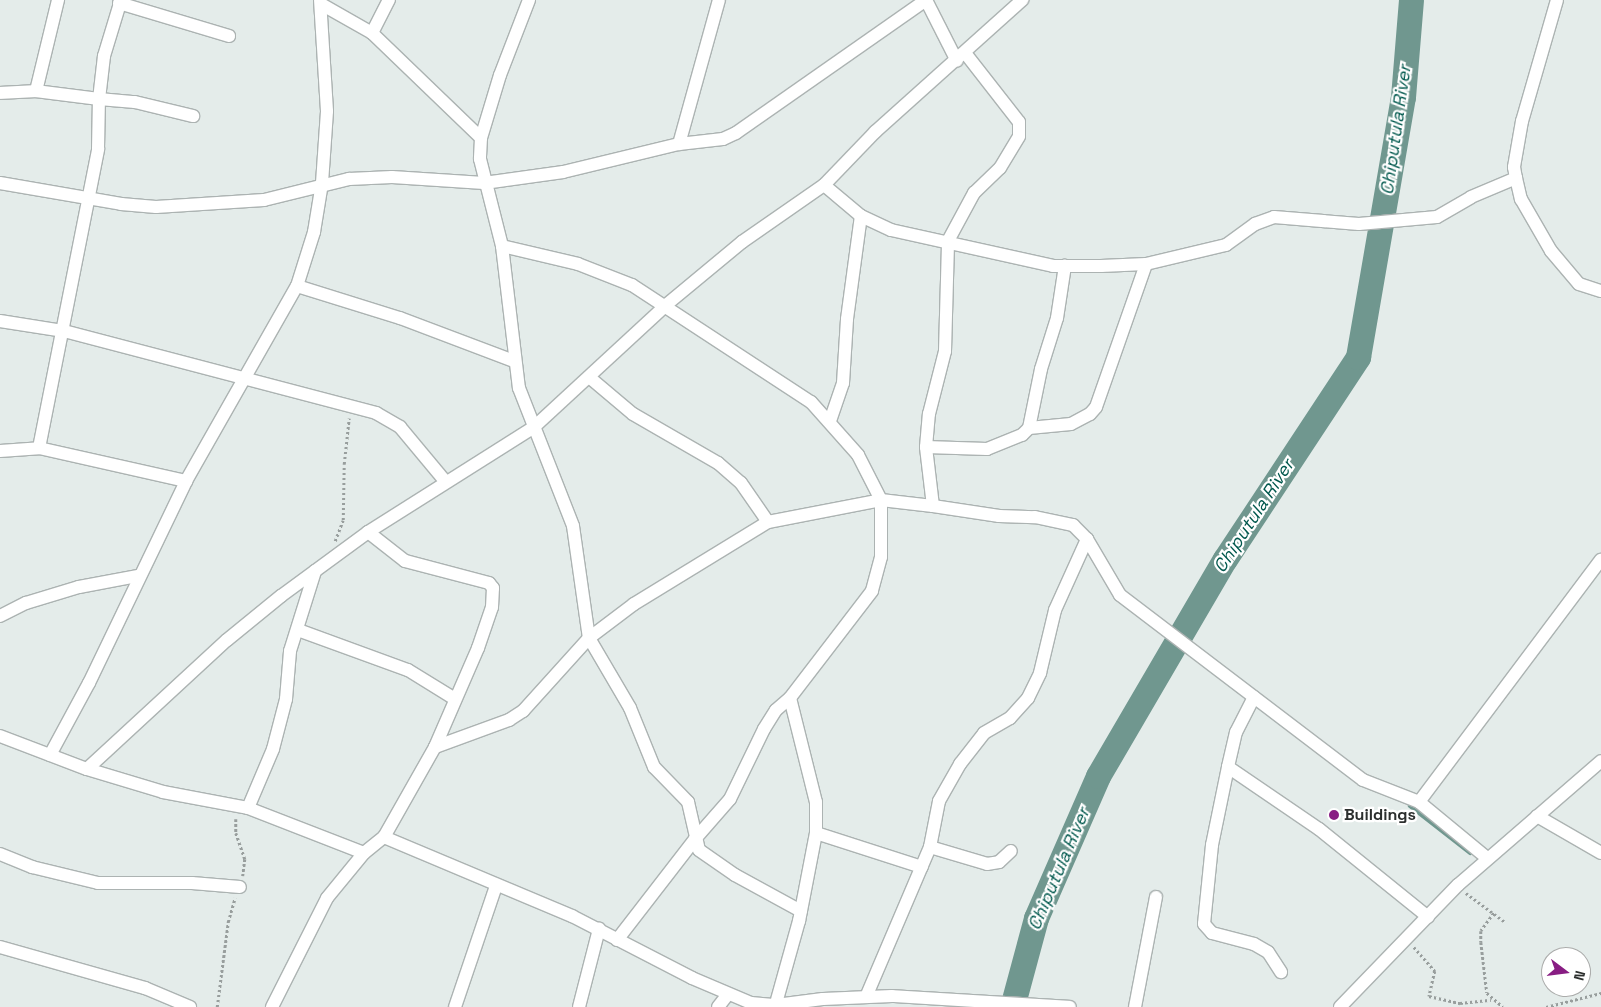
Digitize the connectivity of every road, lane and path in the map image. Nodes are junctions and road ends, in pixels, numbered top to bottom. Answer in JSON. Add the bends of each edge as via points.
{"nodes":[{"id":1,"x":58,"y":0,"type":"edge"},
{"id":2,"x":389,"y":0,"type":"edge"},
{"id":3,"x":529,"y":0,"type":"edge"},
{"id":4,"x":719,"y":0,"type":"edge"},
{"id":5,"x":926,"y":0,"type":"edge"},
{"id":6,"x":1022,"y":0,"type":"edge"},
{"id":7,"x":1557,"y":0,"type":"edge"},
{"id":8,"x":120,"y":2,"type":"edge"},
{"id":9,"x":321,"y":2,"type":"edge"},
{"id":10,"x":372,"y":33,"type":"junction"},
{"id":11,"x":229,"y":36,"type":"dead end"},
{"id":12,"x":961,"y":57,"type":"junction"},
{"id":13,"x":36,"y":91,"type":"junction"},
{"id":14,"x":0,"y":93,"type":"edge"},
{"id":15,"x":99,"y":99,"type":"junction"},
{"id":16,"x":194,"y":116,"type":"dead end"},
{"id":17,"x":481,"y":138,"type":"junction"},
{"id":18,"x":679,"y":144,"type":"junction"},
{"id":19,"x":1516,"y":178,"type":"junction"},
{"id":20,"x":0,"y":183,"type":"edge"},
{"id":21,"x":322,"y":183,"type":"junction"},
{"id":22,"x":484,"y":183,"type":"junction"},
{"id":23,"x":824,"y":185,"type":"junction"},
{"id":24,"x":89,"y":199,"type":"junction"},
{"id":25,"x":861,"y":216,"type":"junction"},
{"id":26,"x":948,"y":241,"type":"junction"},
{"id":27,"x":502,"y":246,"type":"junction"},
{"id":28,"x":1146,"y":264,"type":"junction"},
{"id":29,"x":1065,"y":266,"type":"junction"},
{"id":30,"x":297,"y":286,"type":"junction"},
{"id":31,"x":1601,"y":292,"type":"edge"},
{"id":32,"x":666,"y":305,"type":"junction"},
{"id":33,"x":0,"y":321,"type":"edge"},
{"id":34,"x":64,"y":331,"type":"junction"},
{"id":35,"x":514,"y":361,"type":"junction"},
{"id":36,"x":589,"y":377,"type":"junction"},
{"id":37,"x":246,"y":381,"type":"junction"},
{"id":38,"x":349,"y":406,"type":"junction"},
{"id":39,"x":830,"y":422,"type":"junction"},
{"id":40,"x":534,"y":427,"type":"junction"},
{"id":41,"x":1029,"y":428,"type":"junction"},
{"id":42,"x":926,"y":447,"type":"junction"},
{"id":43,"x":39,"y":448,"type":"junction"},
{"id":44,"x":0,"y":451,"type":"edge"},
{"id":45,"x":186,"y":481,"type":"junction"},
{"id":46,"x":445,"y":481,"type":"junction"},
{"id":47,"x":881,"y":500,"type":"junction"},
{"id":48,"x":933,"y":506,"type":"junction"},
{"id":49,"x":768,"y":522,"type":"junction"},
{"id":50,"x":368,"y":532,"type":"junction"},
{"id":51,"x":1087,"y":538,"type":"junction"},
{"id":52,"x":1601,"y":560,"type":"edge"},
{"id":53,"x":328,"y":561,"type":"junction"},
{"id":54,"x":315,"y":571,"type":"junction"},
{"id":55,"x":138,"y":576,"type":"junction"},
{"id":56,"x":0,"y":616,"type":"edge"},
{"id":57,"x":298,"y":630,"type":"junction"},
{"id":58,"x":589,"y":638,"type":"junction"},
{"id":59,"x":1254,"y":697,"type":"junction"},
{"id":60,"x":790,"y":698,"type":"junction"},
{"id":61,"x":455,"y":699,"type":"junction"},
{"id":62,"x":0,"y":736,"type":"edge"},
{"id":63,"x":435,"y":747,"type":"junction"},
{"id":64,"x":50,"y":755,"type":"junction"},
{"id":65,"x":1601,"y":760,"type":"edge"},
{"id":66,"x":1228,"y":767,"type":"junction"},
{"id":67,"x":87,"y":769,"type":"junction"},
{"id":68,"x":1419,"y":802,"type":"junction"},
{"id":69,"x":248,"y":808,"type":"junction"},
{"id":70,"x":1536,"y":816,"type":"junction"},
{"id":71,"x":816,"y":833,"type":"junction"},
{"id":72,"x":384,"y":837,"type":"junction"},
{"id":73,"x":695,"y":839,"type":"junction"},
{"id":74,"x":930,"y":847,"type":"junction"},
{"id":75,"x":1011,"y":851,"type":"dead end"},
{"id":76,"x":364,"y":853,"type":"junction"},
{"id":77,"x":1601,"y":853,"type":"edge"},
{"id":78,"x":0,"y":854,"type":"edge"},
{"id":79,"x":1487,"y":858,"type":"junction"},
{"id":80,"x":922,"y":867,"type":"junction"},
{"id":81,"x":1458,"y":885,"type":"junction"},
{"id":82,"x":496,"y":886,"type":"junction"},
{"id":83,"x":240,"y":887,"type":"junction"},
{"id":84,"x":1156,"y":897,"type":"dead end"},
{"id":85,"x":801,"y":911,"type":"junction"},
{"id":86,"x":1494,"y":913,"type":"junction"},
{"id":87,"x":1428,"y":917,"type":"junction"},
{"id":88,"x":1505,"y":922,"type":"dead end"},
{"id":89,"x":599,"y":929,"type":"junction"},
{"id":90,"x":617,"y":940,"type":"junction"},
{"id":91,"x":1405,"y":940,"type":"junction"},
{"id":92,"x":0,"y":947,"type":"edge"},
{"id":93,"x":1281,"y":972,"type":"dead end"},
{"id":94,"x":1601,"y":993,"type":"edge"},
{"id":95,"x":728,"y":994,"type":"junction"},
{"id":96,"x":866,"y":997,"type":"junction"},
{"id":97,"x":1491,"y":1000,"type":"junction"},
{"id":98,"x":891,"y":1002,"type":"edge"},
{"id":99,"x":1015,"y":1005,"type":"edge"},
{"id":100,"x":776,"y":1006,"type":"edge"},
{"id":101,"x":190,"y":1007,"type":"edge"},
{"id":102,"x":216,"y":1007,"type":"edge"},
{"id":103,"x":272,"y":1007,"type":"edge"},
{"id":104,"x":455,"y":1007,"type":"edge"},
{"id":105,"x":578,"y":1007,"type":"edge"},
{"id":106,"x":718,"y":1007,"type":"edge"},
{"id":107,"x":1070,"y":1007,"type":"edge"},
{"id":108,"x":1135,"y":1007,"type":"edge"},
{"id":109,"x":1340,"y":1007,"type":"edge"},
{"id":110,"x":1503,"y":1007,"type":"edge"},
{"id":111,"x":1546,"y":1007,"type":"edge"}],
"edges":[{"from":1,"to":13,"type":"street"},
{"from":2,"to":10,"type":"street"},
{"from":3,"to":17,"type":"street","via":[[500,75]]},
{"from":4,"to":18,"type":"street"},
{"from":5,"to":12,"type":"street"},
{"from":5,"to":18,"type":"street","via":[[745,128],[723,139]]},
{"from":6,"to":12,"type":"street"},
{"from":7,"to":19,"type":"street","via":[[1522,121],[1514,167]]},
{"from":8,"to":11,"type":"street"},
{"from":8,"to":15,"type":"street","via":[[104,56]]},
{"from":9,"to":10,"type":"street"},
{"from":9,"to":21,"type":"street","via":[[327,112]]},
{"from":10,"to":17,"type":"street"},
{"from":12,"to":23,"type":"street","via":[[876,132]]},
{"from":12,"to":26,"type":"street","via":[[1020,122],[1020,136],[1000,168],[974,193]]},
{"from":13,"to":14,"type":"street"},
{"from":13,"to":15,"type":"street"},
{"from":15,"to":16,"type":"street","via":[[144,104]]},
{"from":15,"to":24,"type":"street","via":[[98,149]]},
{"from":17,"to":22,"type":"street"},
{"from":18,"to":22,"type":"street","via":[[563,172]]},
{"from":19,"to":28,"type":"street","via":[[1471,197],[1437,218],[1359,224],[1274,217],[1255,224],[1226,245]]},
{"from":19,"to":31,"type":"street","via":[[1521,199],[1551,252],[1579,284]]},
{"from":20,"to":24,"type":"street"},
{"from":21,"to":22,"type":"street","via":[[392,177]]},
{"from":21,"to":24,"type":"street","via":[[290,195],[223,205],[156,207]]},
{"from":21,"to":30,"type":"street","via":[[314,232]]},
{"from":22,"to":27,"type":"street"},
{"from":23,"to":25,"type":"street"},
{"from":23,"to":32,"type":"street","via":[[742,242]]},
{"from":24,"to":34,"type":"street"},
{"from":25,"to":26,"type":"street","via":[[891,230]]},
{"from":25,"to":39,"type":"street","via":[[846,319],[843,383]]},
{"from":26,"to":29,"type":"street","via":[[976,250]]},
{"from":26,"to":42,"type":"street","via":[[945,351],[929,414]]},
{"from":27,"to":32,"type":"street","via":[[593,270],[632,285]]},
{"from":27,"to":35,"type":"street"},
{"from":28,"to":29,"type":"street"},
{"from":28,"to":41,"type":"street","via":[[1096,407],[1071,424]]},
{"from":29,"to":41,"type":"street"},
{"from":30,"to":35,"type":"street","via":[[400,318]]},
{"from":30,"to":37,"type":"street"},
{"from":32,"to":36,"type":"street"},
{"from":32,"to":39,"type":"street","via":[[811,402]]},
{"from":33,"to":34,"type":"street"},
{"from":34,"to":37,"type":"street"},
{"from":34,"to":43,"type":"street"},
{"from":35,"to":40,"type":"street"},
{"from":36,"to":40,"type":"street"},
{"from":36,"to":49,"type":"street","via":[[633,414],[718,463],[741,484]]},
{"from":37,"to":38,"type":"street"},
{"from":37,"to":45,"type":"street"},
{"from":38,"to":46,"type":"street","via":[[390,418],[412,439]]},
{"from":38,"to":53,"type":"path","via":[[343,520]]},
{"from":39,"to":47,"type":"street","via":[[858,455]]},
{"from":40,"to":46,"type":"street"},
{"from":40,"to":58,"type":"street","via":[[573,526]]},
{"from":41,"to":42,"type":"street","via":[[1014,440],[987,449]]},
{"from":42,"to":48,"type":"street"},
{"from":43,"to":44,"type":"street"},
{"from":43,"to":45,"type":"street"},
{"from":45,"to":55,"type":"street"},
{"from":46,"to":50,"type":"street"},
{"from":47,"to":48,"type":"street"},
{"from":47,"to":49,"type":"street"},
{"from":47,"to":60,"type":"street","via":[[882,557],[872,591]]},
{"from":48,"to":51,"type":"street","via":[[991,515],[1035,517],[1073,525]]},
{"from":49,"to":58,"type":"street","via":[[634,604]]},
{"from":50,"to":53,"type":"street"},
{"from":50,"to":61,"type":"street","via":[[405,561],[482,580],[493,588],[492,607],[478,648]]},
{"from":51,"to":59,"type":"street","via":[[1120,595]]},
{"from":51,"to":74,"type":"street","via":[[1055,610],[1040,672],[1028,698],[1010,718],[984,734],[960,764],[939,801]]},
{"from":52,"to":68,"type":"street"},
{"from":53,"to":54,"type":"street"},
{"from":54,"to":57,"type":"street"},
{"from":54,"to":67,"type":"street","via":[[228,640]]},
{"from":55,"to":56,"type":"street","via":[[79,587],[26,603]]},
{"from":55,"to":64,"type":"street","via":[[89,683]]},
{"from":57,"to":61,"type":"street","via":[[408,670]]},
{"from":57,"to":69,"type":"street","via":[[290,651],[286,699],[273,749]]},
{"from":58,"to":63,"type":"street","via":[[523,711],[509,720]]},
{"from":58,"to":73,"type":"street","via":[[630,708],[654,767],[688,802]]},
{"from":59,"to":66,"type":"street","via":[[1236,732]]},
{"from":59,"to":68,"type":"street","via":[[1364,780]]},
{"from":60,"to":71,"type":"street","via":[[816,802]]},
{"from":60,"to":73,"type":"street","via":[[776,710],[764,729],[730,799]]},
{"from":61,"to":63,"type":"street"},
{"from":62,"to":64,"type":"street"},
{"from":63,"to":72,"type":"street"},
{"from":64,"to":67,"type":"street"},
{"from":65,"to":70,"type":"street"},
{"from":66,"to":87,"type":"street","via":[[1319,830]]},
{"from":66,"to":93,"type":"street","via":[[1212,845],[1204,924],[1212,933],[1254,944],[1268,952]]},
{"from":67,"to":69,"type":"street","via":[[163,792]]},
{"from":68,"to":79,"type":"street"},
{"from":69,"to":76,"type":"street"},
{"from":69,"to":83,"type":"path","via":[[237,816],[235,825],[246,865]]},
{"from":70,"to":77,"type":"street"},
{"from":70,"to":79,"type":"street"},
{"from":71,"to":80,"type":"street"},
{"from":71,"to":85,"type":"street"},
{"from":72,"to":76,"type":"street"},
{"from":72,"to":82,"type":"street"},
{"from":73,"to":85,"type":"street","via":[[699,850],[708,857]]},
{"from":73,"to":90,"type":"street"},
{"from":74,"to":75,"type":"street","via":[[987,864],[1000,862]]},
{"from":74,"to":80,"type":"street"},
{"from":76,"to":103,"type":"street","via":[[326,898]]},
{"from":78,"to":83,"type":"street","via":[[32,867],[98,883],[192,882]]},
{"from":79,"to":81,"type":"street"},
{"from":80,"to":96,"type":"street"},
{"from":81,"to":86,"type":"path"},
{"from":81,"to":87,"type":"street"},
{"from":82,"to":89,"type":"street"},
{"from":82,"to":104,"type":"street"},
{"from":83,"to":102,"type":"path","via":[[228,922]]},
{"from":84,"to":108,"type":"street"},
{"from":85,"to":100,"type":"street"},
{"from":86,"to":88,"type":"path"},
{"from":86,"to":97,"type":"path","via":[[1481,931],[1487,993]]},
{"from":87,"to":91,"type":"street"},
{"from":89,"to":90,"type":"street"},
{"from":89,"to":105,"type":"street"},
{"from":90,"to":95,"type":"street"},
{"from":91,"to":97,"type":"path","via":[[1422,953],[1435,971],[1428,996],[1460,1003]]},
{"from":91,"to":109,"type":"street"},
{"from":92,"to":101,"type":"street","via":[[137,985]]},
{"from":94,"to":111,"type":"path"},
{"from":95,"to":100,"type":"street","via":[[751,1003]]},
{"from":95,"to":106,"type":"street"},
{"from":96,"to":98,"type":"street"},
{"from":96,"to":100,"type":"street"},
{"from":97,"to":110,"type":"path"},
{"from":98,"to":99,"type":"street"},
{"from":99,"to":107,"type":"street"}]}
